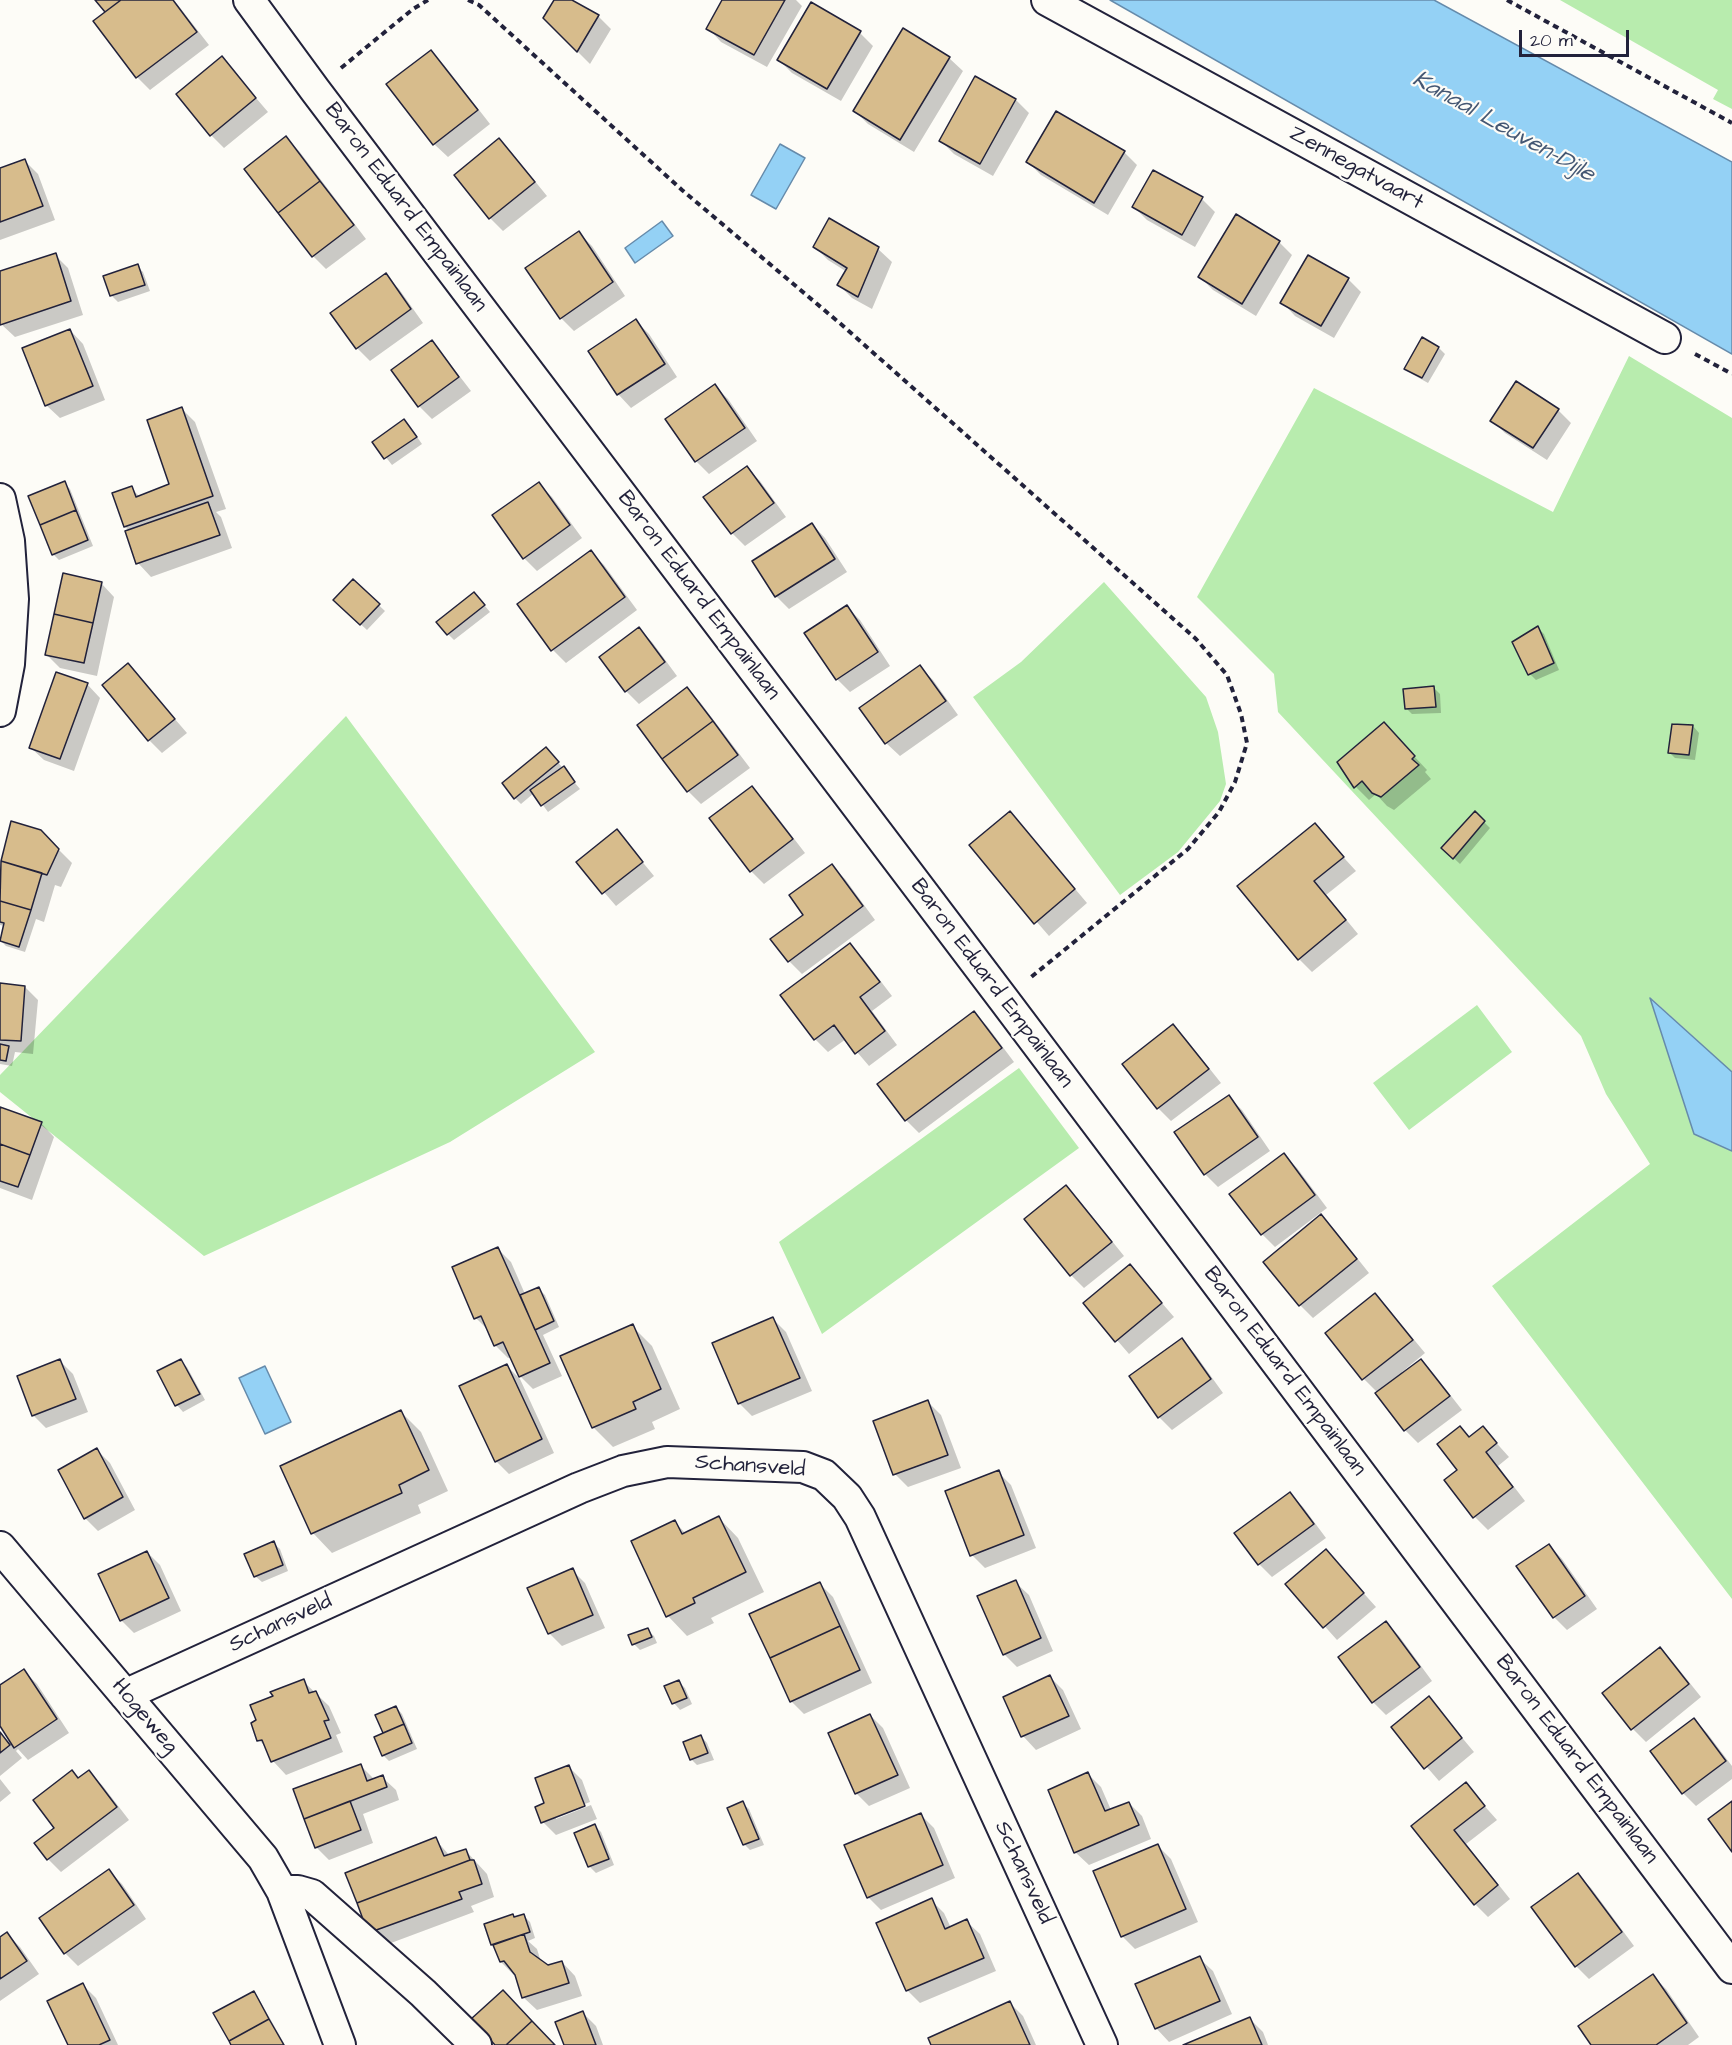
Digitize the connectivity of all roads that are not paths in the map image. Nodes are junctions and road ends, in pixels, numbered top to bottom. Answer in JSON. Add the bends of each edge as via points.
{"nodes":[{"id":1,"x":249,"y":0,"type":"edge"},
{"id":2,"x":1047,"y":0,"type":"edge"},
{"id":3,"x":1665,"y":338,"type":"road end"},
{"id":4,"x":0,"y":499,"type":"edge"},
{"id":5,"x":0,"y":711,"type":"edge"},
{"id":6,"x":0,"y":1547,"type":"edge"},
{"id":7,"x":125,"y":1695,"type":"junction"},
{"id":8,"x":282,"y":1891,"type":"junction"},
{"id":9,"x":1732,"y":1968,"type":"edge"},
{"id":10,"x":340,"y":2045,"type":"edge"},
{"id":11,"x":476,"y":2045,"type":"edge"},
{"id":12,"x":1102,"y":2045,"type":"edge"}],
"edges":[{"from":1,"to":9,"type":"street","name":"Baron Eduard Empainlaan"},
{"from":2,"to":3,"type":"street","name":"Zennegatvaart"},
{"from":4,"to":5,"type":"street","via":[[9,541],[13,599],[9,664]]},
{"from":6,"to":7,"type":"street","name":"Hogeweg"},
{"from":7,"to":8,"type":"street","name":"Hogeweg","via":[[263,1858]]},
{"from":7,"to":12,"type":"street","name":"Schansveld","via":[[623,1471],[667,1462],[803,1467],[824,1475],[847,1497],[860,1517]]},
{"from":8,"to":10,"type":"street","name":"Hogeweg"},
{"from":8,"to":11,"type":"street","via":[[312,1895]]}]}
